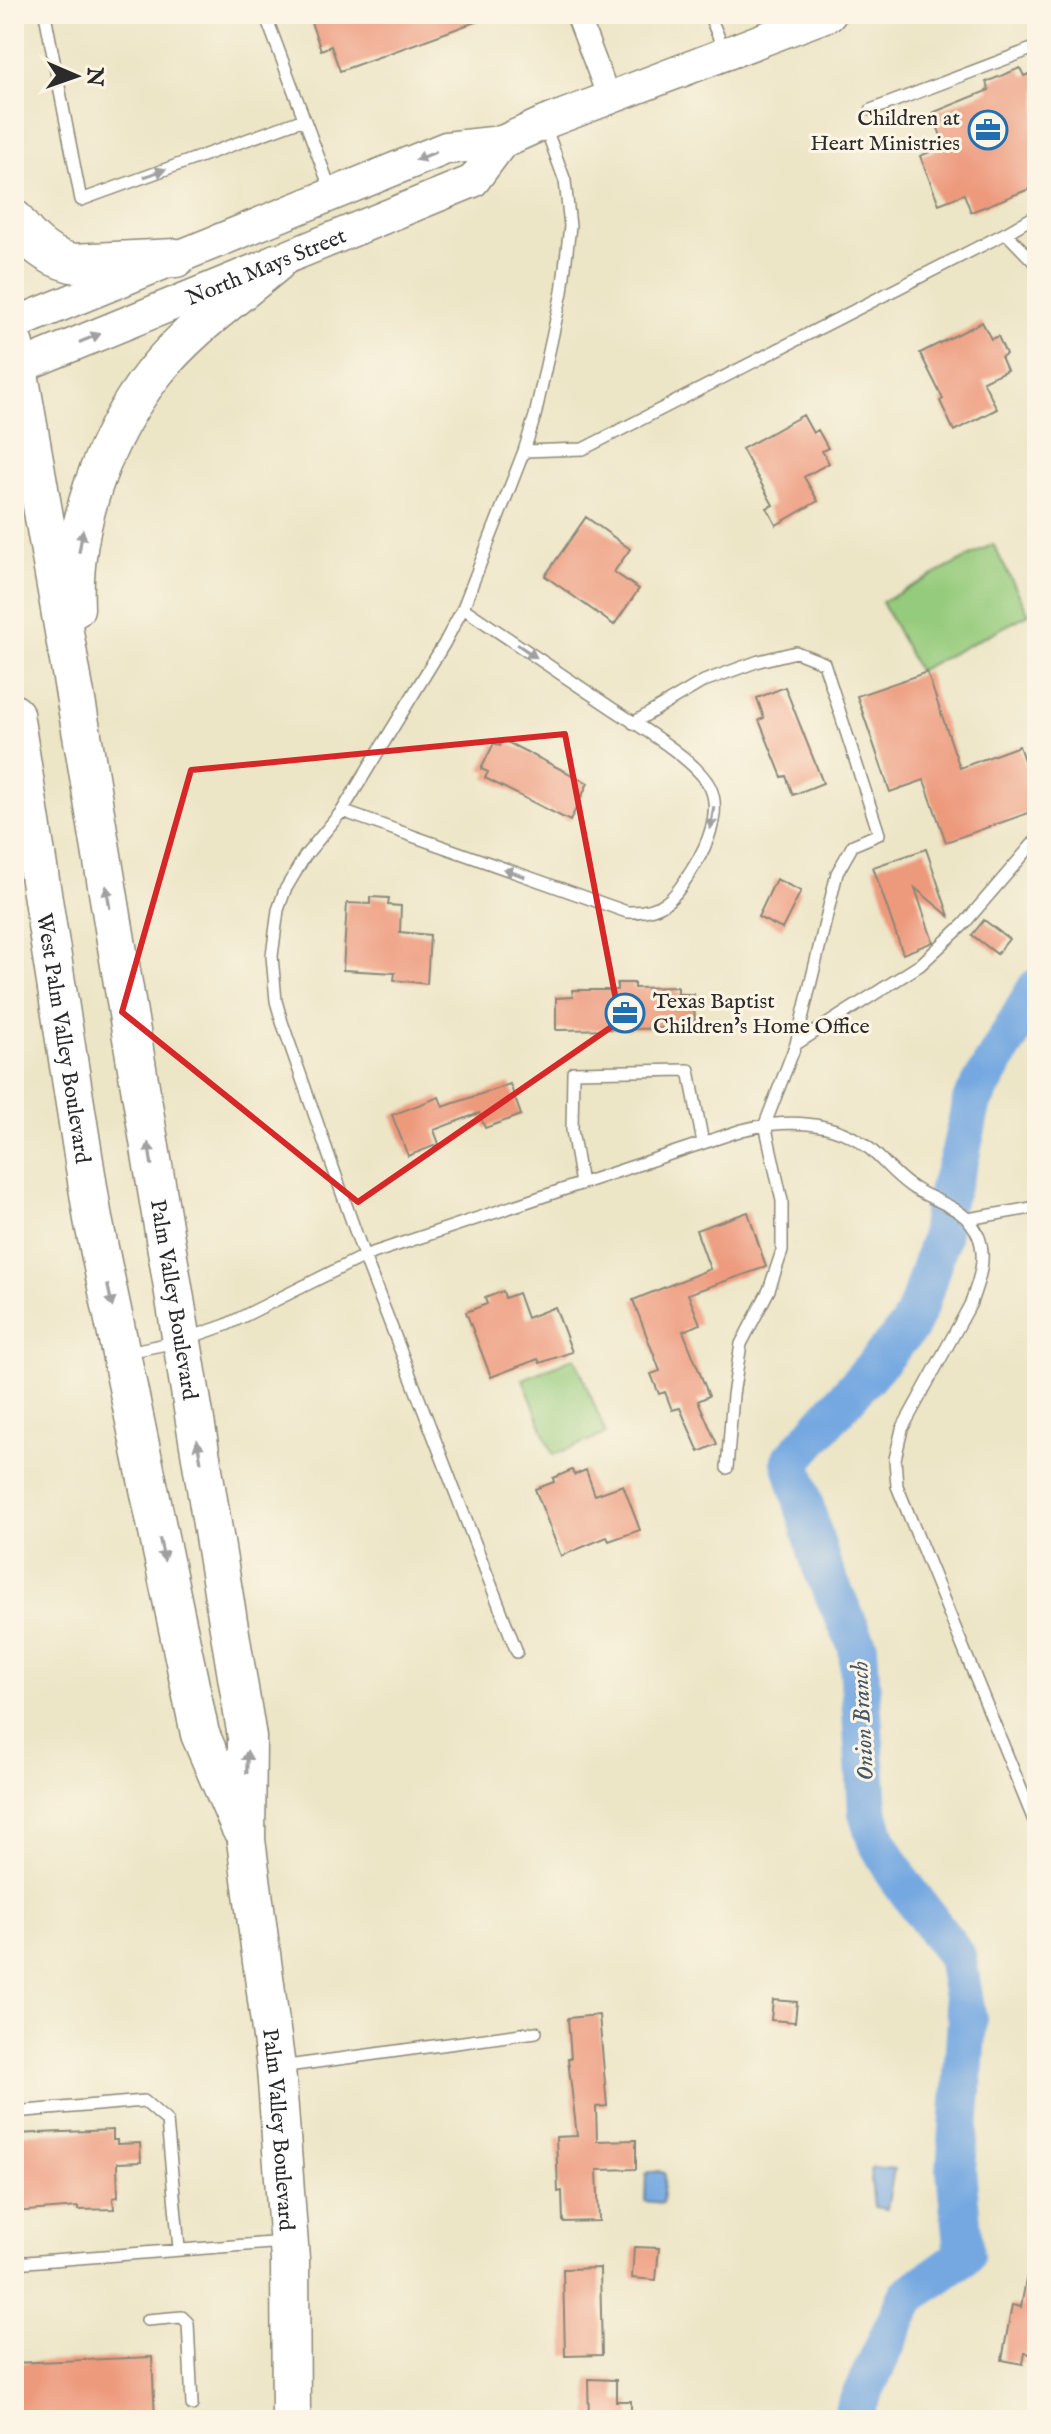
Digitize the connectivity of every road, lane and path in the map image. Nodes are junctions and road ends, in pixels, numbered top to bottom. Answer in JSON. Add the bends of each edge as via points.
{"nodes":[{"id":1,"x":45,"y":14,"type":"edge"},
{"id":2,"x":265,"y":14,"type":"edge"},
{"id":3,"x":577,"y":14,"type":"edge"},
{"id":4,"x":709,"y":14,"type":"edge"},
{"id":5,"x":830,"y":14,"type":"edge"},
{"id":6,"x":792,"y":20,"type":"edge"},
{"id":7,"x":1037,"y":47,"type":"edge"},
{"id":8,"x":725,"y":53,"type":"junction"},
{"id":9,"x":609,"y":98,"type":"junction"},
{"id":10,"x":871,"y":110,"type":"dead end"},
{"id":11,"x":304,"y":119,"type":"junction"},
{"id":12,"x":544,"y":123,"type":"junction"},
{"id":13,"x":502,"y":142,"type":"junction"},
{"id":14,"x":332,"y":194,"type":"junction"},
{"id":15,"x":1037,"y":215,"type":"edge"},
{"id":16,"x":14,"y":219,"type":"edge"},
{"id":17,"x":1006,"y":233,"type":"junction"},
{"id":18,"x":176,"y":258,"type":"junction"},
{"id":19,"x":276,"y":263,"type":"junction"},
{"id":20,"x":1037,"y":265,"type":"edge"},
{"id":21,"x":14,"y":324,"type":"edge"},
{"id":22,"x":15,"y":361,"type":"edge"},
{"id":23,"x":524,"y":451,"type":"junction"},
{"id":24,"x":463,"y":608,"type":"junction"},
{"id":25,"x":14,"y":714,"type":"edge"},
{"id":26,"x":633,"y":723,"type":"junction"},
{"id":27,"x":86,"y":758,"type":"junction"},
{"id":28,"x":342,"y":811,"type":"junction"},
{"id":29,"x":1037,"y":839,"type":"edge"},
{"id":30,"x":14,"y":859,"type":"edge"},
{"id":31,"x":64,"y":1022,"type":"junction"},
{"id":32,"x":796,"y":1044,"type":"junction"},
{"id":33,"x":765,"y":1124,"type":"junction"},
{"id":34,"x":703,"y":1143,"type":"junction"},
{"id":35,"x":581,"y":1184,"type":"junction"},
{"id":36,"x":1037,"y":1207,"type":"edge"},
{"id":37,"x":93,"y":1219,"type":"joint"},
{"id":38,"x":968,"y":1219,"type":"junction"},
{"id":39,"x":364,"y":1256,"type":"junction"},
{"id":40,"x":180,"y":1341,"type":"junction"},
{"id":41,"x":122,"y":1353,"type":"junction"},
{"id":42,"x":727,"y":1468,"type":"dead end"},
{"id":43,"x":517,"y":1652,"type":"dead end"},
{"id":44,"x":1037,"y":1828,"type":"edge"},
{"id":45,"x":246,"y":1840,"type":"junction"},
{"id":46,"x":536,"y":2032,"type":"dead end"},
{"id":47,"x":276,"y":2068,"type":"junction"},
{"id":48,"x":14,"y":2112,"type":"edge"},
{"id":49,"x":289,"y":2242,"type":"junction"},
{"id":50,"x":179,"y":2248,"type":"junction"},
{"id":51,"x":14,"y":2263,"type":"edge"},
{"id":52,"x":147,"y":2320,"type":"dead end"},
{"id":53,"x":192,"y":2405,"type":"dead end"},
{"id":54,"x":291,"y":2420,"type":"edge"}],
"edges":[{"from":1,"to":11,"type":"lane","one_way":true,"via":[[81,200]]},
{"from":2,"to":11,"type":"lane"},
{"from":3,"to":9,"type":"street"},
{"from":4,"to":8,"type":"lane"},
{"from":5,"to":6,"type":"main road","name":"North Mays Street"},
{"from":6,"to":8,"type":"main road","name":"North Mays Street"},
{"from":7,"to":10,"type":"lane"},
{"from":8,"to":9,"type":"main road","name":"North Mays Street"},
{"from":9,"to":12,"type":"main road","name":"North Mays Street"},
{"from":11,"to":14,"type":"lane"},
{"from":12,"to":13,"type":"main road","name":"North Mays Street"},
{"from":12,"to":23,"type":"lane","via":[[565,181],[570,226],[562,292]]},
{"from":13,"to":14,"type":"main road","name":"North Mays Street","one_way":true,"via":[[446,148]]},
{"from":13,"to":19,"type":"main road","name":"North Mays Street","via":[[473,181]]},
{"from":14,"to":18,"type":"main road","name":"North Mays Street"},
{"from":15,"to":17,"type":"lane"},
{"from":16,"to":18,"type":"highway","via":[[35,245],[72,263]]},
{"from":17,"to":20,"type":"lane"},
{"from":17,"to":23,"type":"lane","via":[[583,449]]},
{"from":18,"to":21,"type":"main road","name":"North Mays Street"},
{"from":22,"to":19,"type":"main road","name":"North Mays Street","one_way":true},
{"from":27,"to":19,"type":"highway","one_way":true,"via":[[76,572],[102,464],[123,418],[154,372]]},
{"from":22,"to":27,"type":"highway"},
{"from":23,"to":24,"type":"lane"},
{"from":24,"to":26,"type":"lane","one_way":true},
{"from":24,"to":28,"type":"lane"},
{"from":25,"to":31,"type":"highway","name":"West Palm Valley Boulevard"},
{"from":26,"to":28,"type":"lane","one_way":true,"via":[[690,763],[710,788],[714,803],[701,856],[678,893],[654,910],[609,907]]},
{"from":26,"to":32,"type":"lane","via":[[704,681],[759,661],[796,652],[824,663],[879,834],[853,845],[837,873]]},
{"from":40,"to":27,"type":"highway","name":"Palm Valley Boulevard","one_way":true},
{"from":28,"to":39,"type":"lane","via":[[285,890],[276,921],[272,975],[282,1022]]},
{"from":29,"to":32,"type":"lane","via":[[963,925],[920,965]]},
{"from":30,"to":31,"type":"highway"},
{"from":31,"to":37,"type":"highway","name":"West Palm Valley Boulevard"},
{"from":32,"to":33,"type":"lane"},
{"from":33,"to":34,"type":"lane"},
{"from":33,"to":38,"type":"lane","via":[[797,1123],[840,1132],[870,1149],[913,1188]]},
{"from":33,"to":42,"type":"lane","via":[[782,1201],[782,1251],[741,1344]]},
{"from":34,"to":35,"type":"lane"},
{"from":34,"to":35,"type":"lane","via":[[689,1070],[573,1072],[572,1130]]},
{"from":35,"to":39,"type":"lane"},
{"from":36,"to":38,"type":"lane"},
{"from":37,"to":41,"type":"highway","name":"Palm Valley Boulevard","one_way":true},
{"from":38,"to":44,"type":"lane","via":[[979,1236],[983,1262],[978,1284],[902,1429],[895,1459],[897,1486]]},
{"from":39,"to":40,"type":"lane","via":[[226,1325]]},
{"from":39,"to":43,"type":"lane"},
{"from":40,"to":41,"type":"lane"},
{"from":45,"to":40,"type":"highway","name":"Palm Valley Boulevard","one_way":true,"via":[[247,1737]]},
{"from":41,"to":45,"type":"highway","name":"Palm Valley Boulevard","one_way":true,"via":[[200,1734]]},
{"from":45,"to":47,"type":"highway","name":"Palm Valley Boulevard"},
{"from":46,"to":47,"type":"lane"},
{"from":47,"to":49,"type":"highway","name":"Palm Valley Boulevard"},
{"from":48,"to":50,"type":"lane","via":[[144,2101],[167,2121]]},
{"from":49,"to":50,"type":"lane"},
{"from":49,"to":54,"type":"highway","name":"Palm Valley Boulevard"},
{"from":50,"to":51,"type":"lane"},
{"from":52,"to":53,"type":"lane","via":[[182,2317],[188,2323]]}]}
